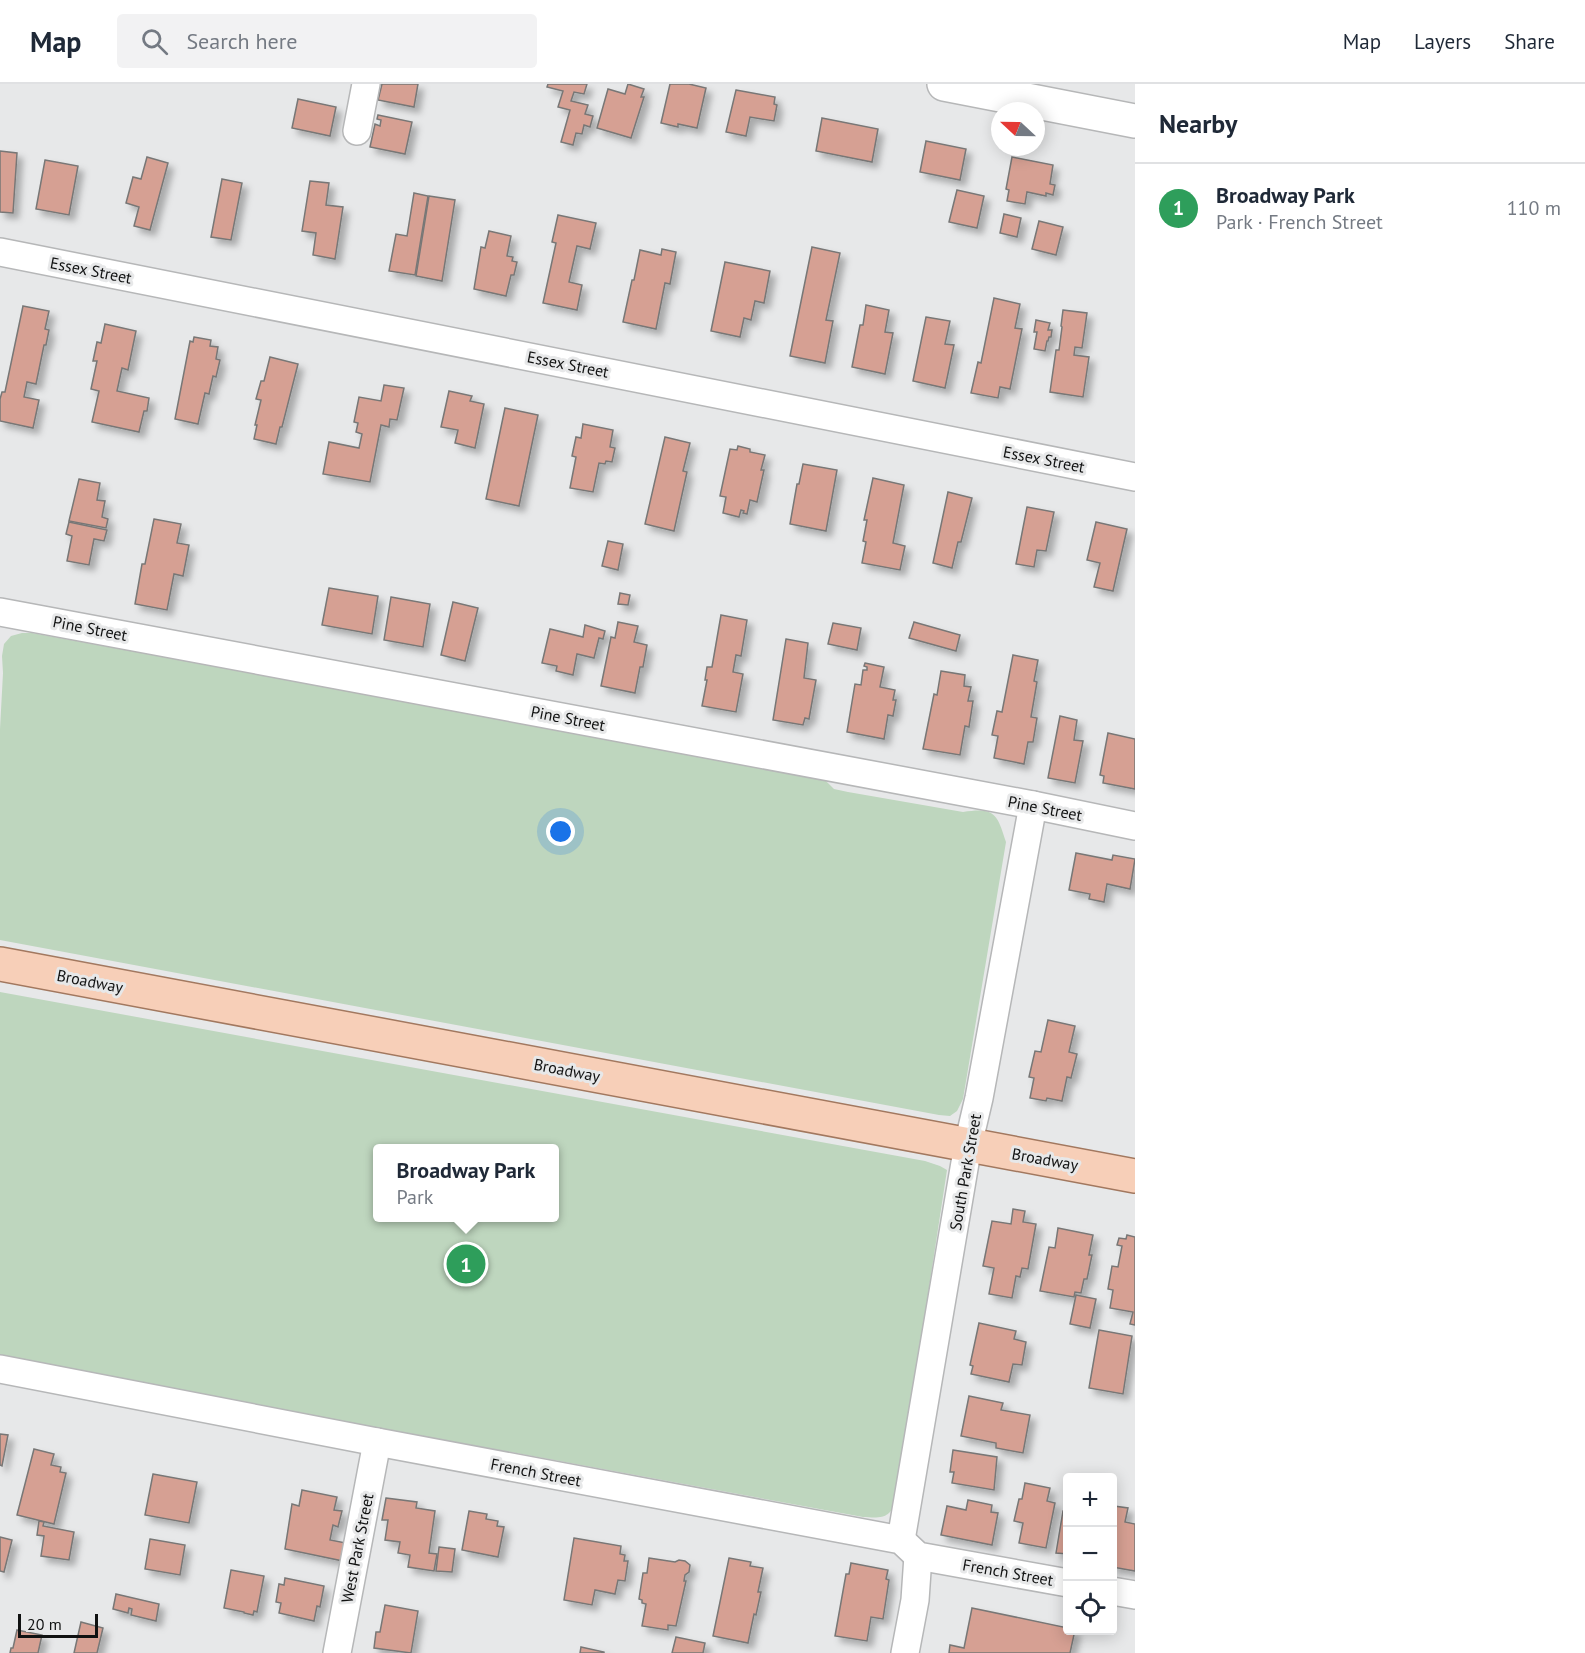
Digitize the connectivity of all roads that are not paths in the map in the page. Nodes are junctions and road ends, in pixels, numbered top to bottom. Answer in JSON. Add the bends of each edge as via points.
{"nodes":[{"id":1,"x":366,"y":84,"type":"edge"},
{"id":2,"x":944,"y":84,"type":"edge"},
{"id":3,"x":1135,"y":122,"type":"edge"},
{"id":4,"x":357,"y":131,"type":"dead end"},
{"id":5,"x":0,"y":252,"type":"edge"},
{"id":6,"x":1135,"y":477,"type":"edge"},
{"id":7,"x":0,"y":612,"type":"edge"},
{"id":8,"x":1033,"y":805,"type":"junction"},
{"id":9,"x":1135,"y":826,"type":"edge"},
{"id":10,"x":0,"y":964,"type":"edge"},
{"id":11,"x":968,"y":1145,"type":"junction"},
{"id":12,"x":1135,"y":1176,"type":"edge"},
{"id":13,"x":0,"y":1369,"type":"edge"},
{"id":14,"x":377,"y":1442,"type":"junction"},
{"id":15,"x":910,"y":1548,"type":"junction"},
{"id":16,"x":1063,"y":1582,"type":"edge"},
{"id":17,"x":1117,"y":1592,"type":"edge"},
{"id":18,"x":1135,"y":1595,"type":"edge"},
{"id":19,"x":337,"y":1653,"type":"edge"},
{"id":20,"x":905,"y":1653,"type":"edge"}],
"edges":[{"from":1,"to":4,"type":"street"},
{"from":2,"to":3,"type":"street"},
{"from":5,"to":6,"type":"street","name":"Essex Street"},
{"from":7,"to":8,"type":"street","name":"Pine Street"},
{"from":8,"to":9,"type":"street","name":"Pine Street"},
{"from":8,"to":11,"type":"street","name":"South Park Street"},
{"from":10,"to":11,"type":"main road","name":"Broadway"},
{"from":11,"to":12,"type":"main road","name":"Broadway"},
{"from":11,"to":15,"type":"street","name":"South Park Street"},
{"from":13,"to":14,"type":"street","name":"French Street"},
{"from":14,"to":15,"type":"street","name":"French Street"},
{"from":14,"to":19,"type":"street","name":"West Park Street"},
{"from":15,"to":16,"type":"street","name":"French Street"},
{"from":15,"to":20,"type":"street","name":"South Park Street","via":[[915,1600]]},
{"from":17,"to":18,"type":"street"}]}
